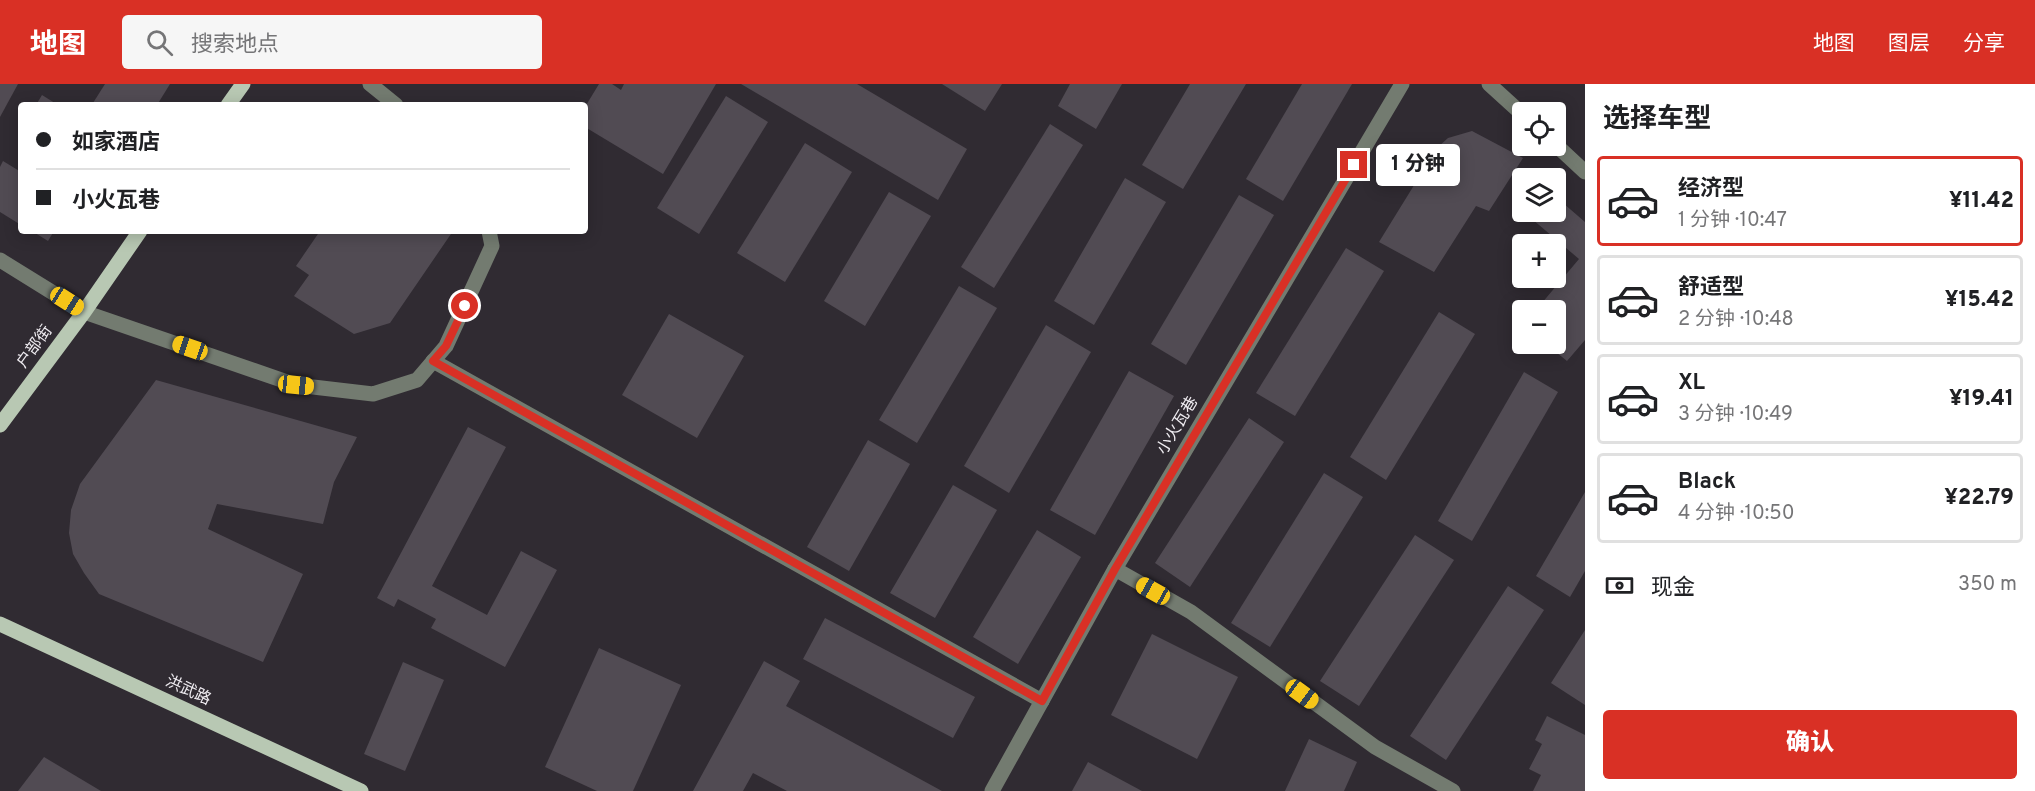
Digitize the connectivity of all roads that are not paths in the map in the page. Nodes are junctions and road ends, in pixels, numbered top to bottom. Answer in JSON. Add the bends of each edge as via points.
{"nodes":[{"id":1,"x":243,"y":84,"type":"edge"},
{"id":2,"x":370,"y":84,"type":"edge"},
{"id":3,"x":1402,"y":84,"type":"edge"},
{"id":4,"x":1490,"y":84,"type":"edge"},
{"id":5,"x":230,"y":102,"type":"edge"},
{"id":6,"x":392,"y":102,"type":"edge"},
{"id":7,"x":1512,"y":105,"type":"edge"},
{"id":8,"x":1566,"y":154,"type":"edge"},
{"id":9,"x":1585,"y":172,"type":"edge"},
{"id":10,"x":138,"y":234,"type":"edge"},
{"id":11,"x":490,"y":234,"type":"edge"},
{"id":12,"x":0,"y":260,"type":"edge"},
{"id":13,"x":84,"y":312,"type":"junction"},
{"id":14,"x":433,"y":361,"type":"junction"},
{"id":15,"x":0,"y":425,"type":"edge"},
{"id":16,"x":1115,"y":569,"type":"junction"},
{"id":17,"x":0,"y":624,"type":"edge"},
{"id":18,"x":1042,"y":701,"type":"junction"},
{"id":19,"x":361,"y":791,"type":"edge"},
{"id":20,"x":992,"y":791,"type":"edge"},
{"id":21,"x":1453,"y":791,"type":"edge"}],
"edges":[{"from":1,"to":5,"type":"main road"},
{"from":2,"to":6,"type":"street"},
{"from":3,"to":16,"type":"street","name":"小火瓦巷"},
{"from":4,"to":7,"type":"street"},
{"from":8,"to":9,"type":"street"},
{"from":10,"to":13,"type":"main road","name":"户部街"},
{"from":11,"to":14,"type":"street","via":[[492,246],[446,346]]},
{"from":12,"to":13,"type":"street"},
{"from":13,"to":14,"type":"street","via":[[296,385],[373,394],[417,380]]},
{"from":13,"to":15,"type":"main road","name":"户部街"},
{"from":14,"to":18,"type":"street"},
{"from":16,"to":18,"type":"street","name":"小火瓦巷"},
{"from":16,"to":21,"type":"street","via":[[1191,612],[1375,747]]},
{"from":17,"to":19,"type":"main road","name":"洪武路"},
{"from":18,"to":20,"type":"street","name":"小火瓦巷"}]}
